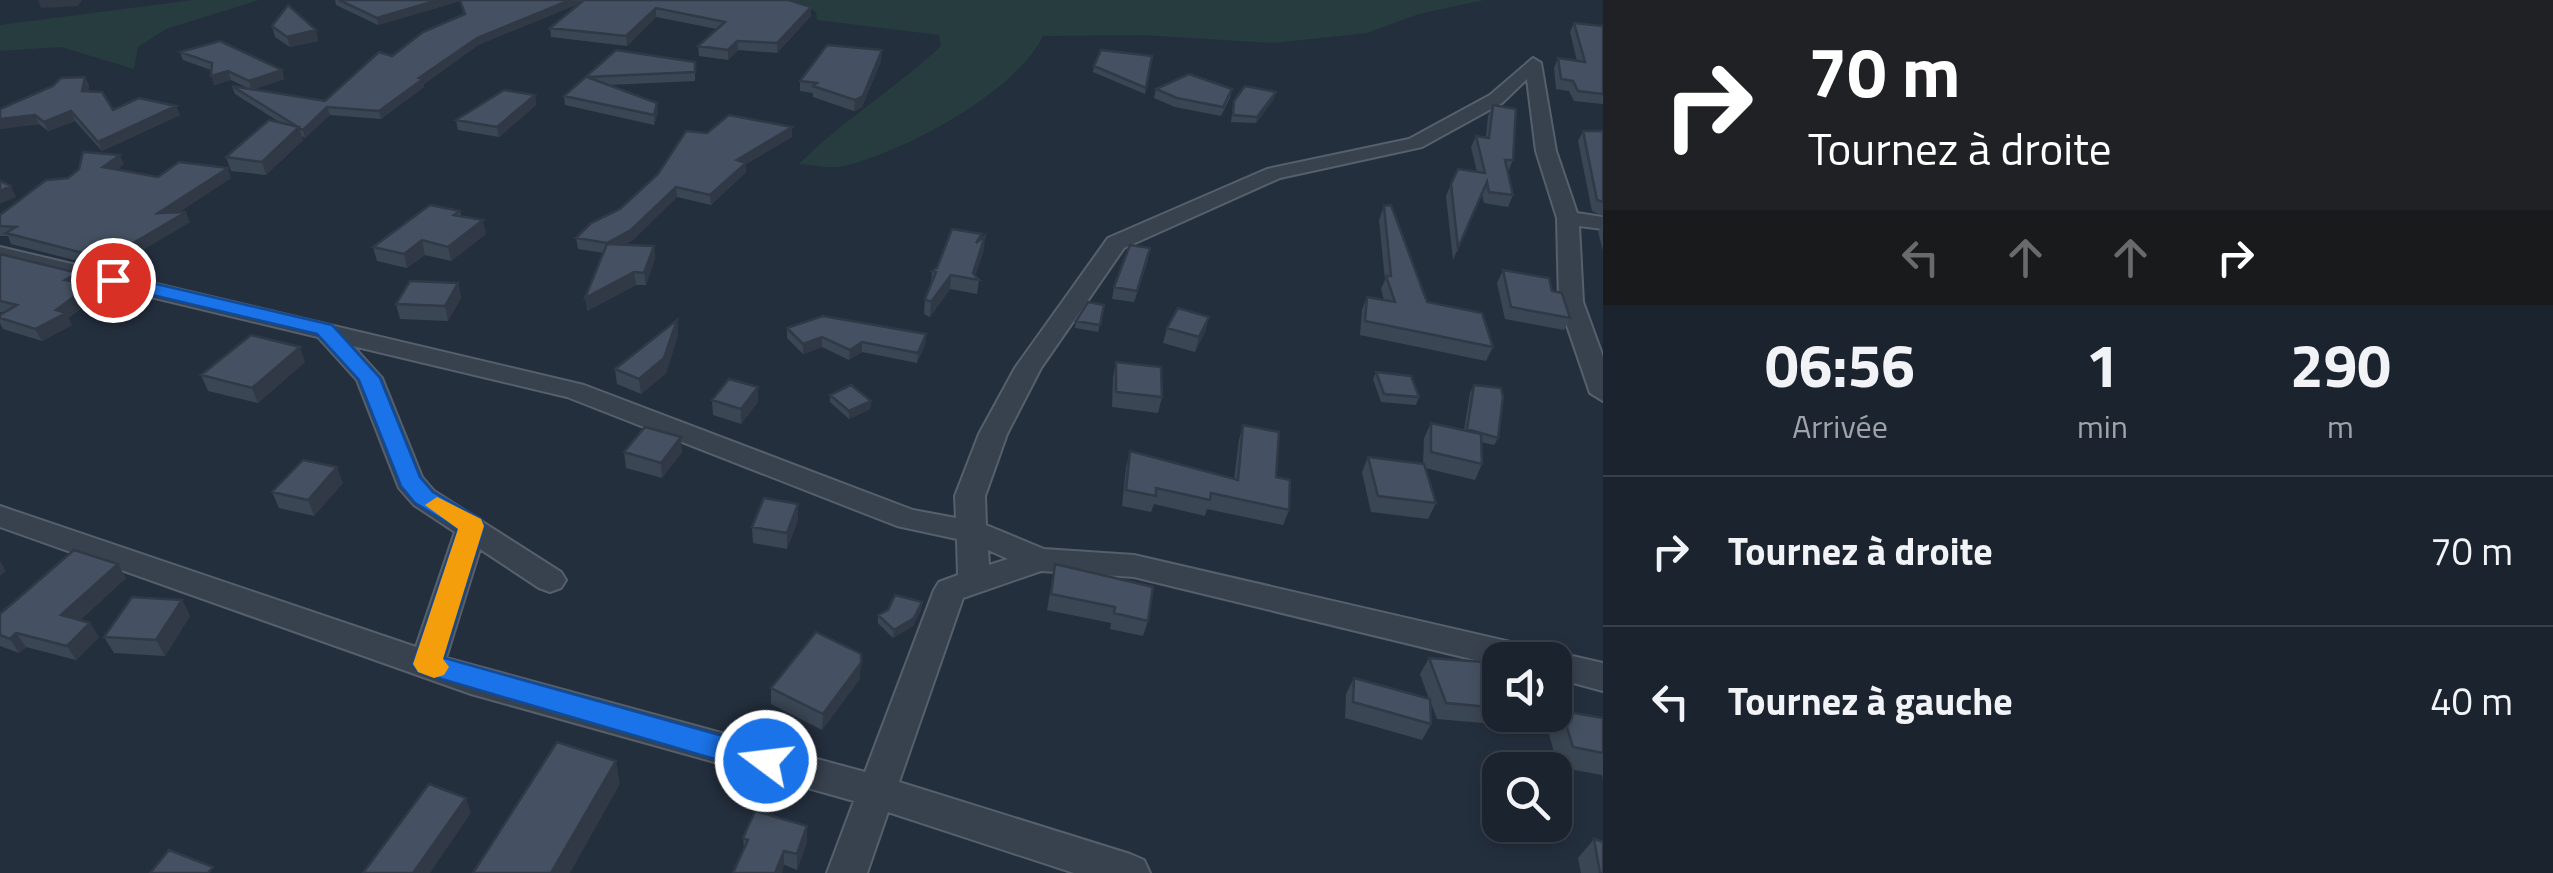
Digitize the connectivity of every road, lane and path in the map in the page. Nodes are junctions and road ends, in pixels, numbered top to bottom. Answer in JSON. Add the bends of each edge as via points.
{"nodes":[{"id":1,"x":1568,"y":218,"type":"junction"},
{"id":2,"x":1603,"y":223,"type":"edge"},
{"id":3,"x":0,"y":254,"type":"edge"},
{"id":4,"x":324,"y":330,"type":"junction"},
{"id":5,"x":1603,"y":394,"type":"edge"},
{"id":6,"x":0,"y":516,"type":"edge"},
{"id":7,"x":472,"y":526,"type":"junction"},
{"id":8,"x":972,"y":532,"type":"junction"},
{"id":9,"x":1040,"y":560,"type":"junction"},
{"id":10,"x":550,"y":580,"type":"dead end"},
{"id":11,"x":974,"y":582,"type":"junction"},
{"id":12,"x":1482,"y":648,"type":"edge"},
{"id":13,"x":428,"y":664,"type":"junction"},
{"id":14,"x":1572,"y":669,"type":"edge"},
{"id":15,"x":1603,"y":677,"type":"edge"},
{"id":16,"x":876,"y":791,"type":"junction"},
{"id":17,"x":848,"y":873,"type":"edge"},
{"id":18,"x":1130,"y":873,"type":"edge"}],
"edges":[{"from":1,"to":2,"type":"street"},
{"from":1,"to":5,"type":"street","via":[[1571,302]]},
{"from":1,"to":8,"type":"street","via":[[1546,152],[1534,64],[1496,99],[1415,143],[1274,173],[1116,243],[1028,368],[993,434],[970,496]]},
{"from":3,"to":4,"type":"street"},
{"from":4,"to":7,"type":"street","via":[[369,378],[409,480],[424,498]]},
{"from":4,"to":8,"type":"street","via":[[575,391],[908,519]]},
{"from":6,"to":13,"type":"street"},
{"from":7,"to":10,"type":"street"},
{"from":7,"to":13,"type":"street"},
{"from":8,"to":9,"type":"street"},
{"from":8,"to":11,"type":"street"},
{"from":9,"to":11,"type":"street"},
{"from":9,"to":12,"type":"street","via":[[1134,566]]},
{"from":11,"to":16,"type":"street","via":[[950,590]]},
{"from":13,"to":16,"type":"street"},
{"from":14,"to":15,"type":"street"},
{"from":16,"to":17,"type":"street"},
{"from":16,"to":18,"type":"street"}]}
